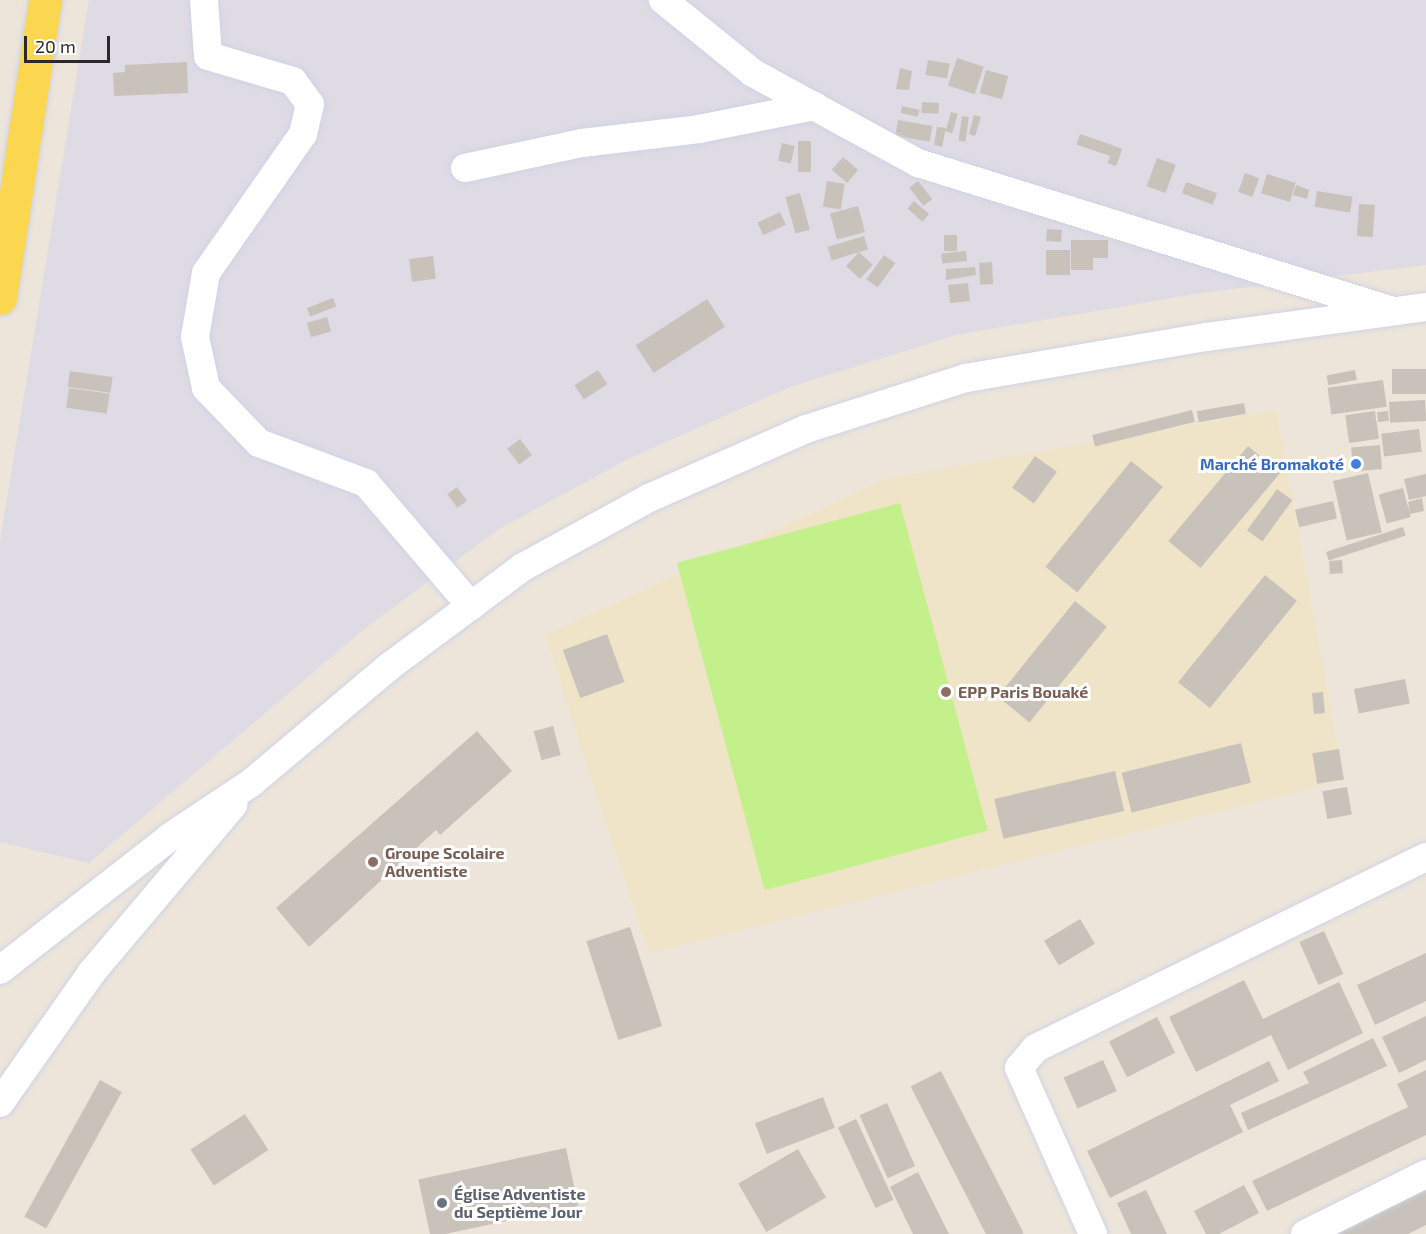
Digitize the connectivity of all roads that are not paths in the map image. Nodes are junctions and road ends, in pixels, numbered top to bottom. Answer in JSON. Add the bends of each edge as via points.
{"nodes":[{"id":1,"x":45,"y":0,"type":"edge"},
{"id":2,"x":204,"y":0,"type":"edge"},
{"id":3,"x":663,"y":0,"type":"edge"},
{"id":4,"x":815,"y":106,"type":"junction"},
{"id":5,"x":465,"y":168,"type":"dead end"},
{"id":6,"x":0,"y":298,"type":"edge"},
{"id":7,"x":1426,"y":307,"type":"edge"},
{"id":8,"x":1396,"y":311,"type":"junction"},
{"id":9,"x":471,"y":606,"type":"junction"},
{"id":10,"x":251,"y":783,"type":"junction"},
{"id":11,"x":1426,"y":857,"type":"edge"},
{"id":12,"x":0,"y":970,"type":"edge"},
{"id":13,"x":0,"y":1103,"type":"edge"},
{"id":14,"x":1426,"y":1174,"type":"edge"},
{"id":15,"x":1093,"y":1234,"type":"edge"},
{"id":16,"x":1305,"y":1234,"type":"edge"}],
"edges":[{"from":1,"to":6,"type":"main road"},
{"from":2,"to":9,"type":"street","via":[[208,56],[293,81],[310,104],[303,134],[206,273],[195,337],[206,388],[259,443],[366,483]]},
{"from":3,"to":4,"type":"street","via":[[753,73]]},
{"from":4,"to":5,"type":"street","via":[[699,129],[582,143]]},
{"from":4,"to":8,"type":"street","via":[[918,163]]},
{"from":7,"to":8,"type":"street"},
{"from":8,"to":9,"type":"street","via":[[1207,337],[966,378],[806,429],[649,498],[523,567]]},
{"from":9,"to":10,"type":"street","via":[[390,666]]},
{"from":10,"to":12,"type":"street","via":[[170,837]]},
{"from":10,"to":13,"type":"street","via":[[92,972]]},
{"from":11,"to":15,"type":"street","via":[[1036,1048],[1019,1068]]},
{"from":14,"to":16,"type":"street"}]}
